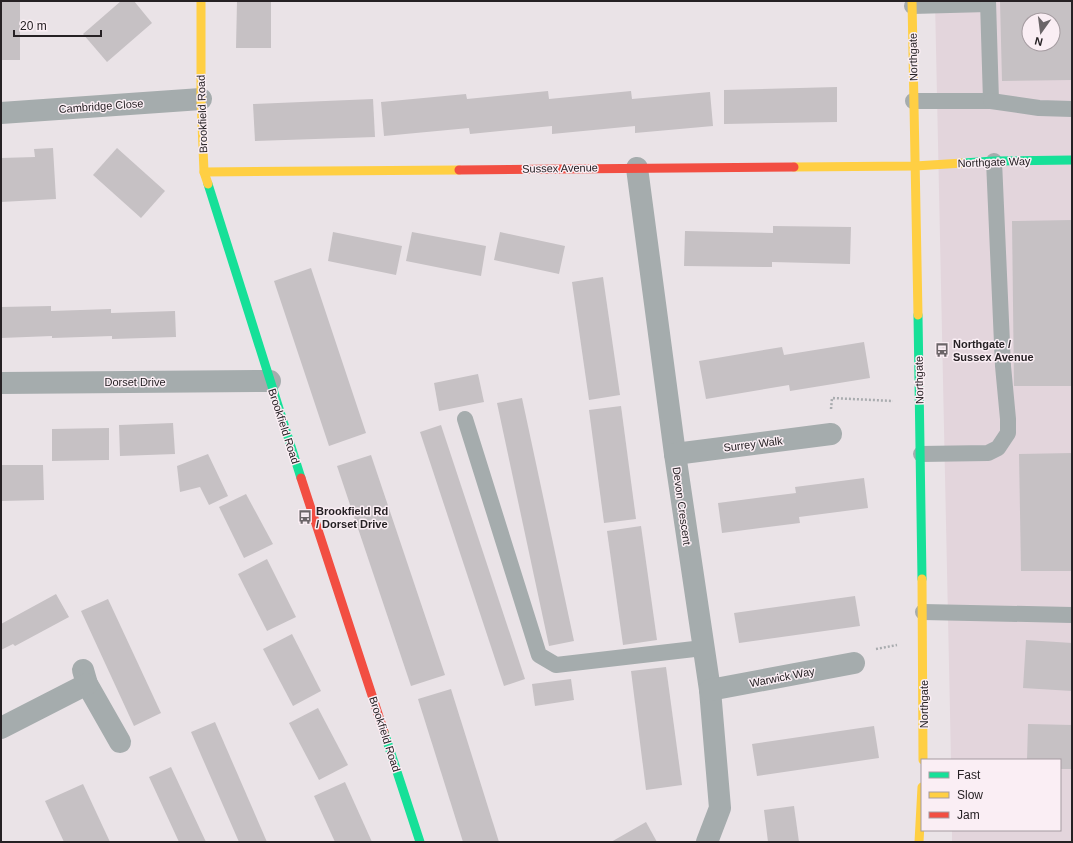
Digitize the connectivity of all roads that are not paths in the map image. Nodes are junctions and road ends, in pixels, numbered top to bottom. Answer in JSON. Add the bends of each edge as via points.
{"nodes":[{"id":1,"x":201,"y":1,"type":"edge"},
{"id":2,"x":988,"y":2,"type":"edge"},
{"id":3,"x":912,"y":3,"type":"edge"},
{"id":4,"x":201,"y":99,"type":"junction"},
{"id":5,"x":913,"y":101,"type":"junction"},
{"id":6,"x":991,"y":101,"type":"junction"},
{"id":7,"x":1072,"y":109,"type":"edge"},
{"id":8,"x":1,"y":113,"type":"edge"},
{"id":9,"x":1072,"y":160,"type":"edge"},
{"id":10,"x":994,"y":161,"type":"junction"},
{"id":11,"x":915,"y":166,"type":"junction"},
{"id":12,"x":637,"y":168,"type":"junction"},
{"id":13,"x":204,"y":172,"type":"junction"},
{"id":14,"x":270,"y":380,"type":"junction"},
{"id":15,"x":1,"y":382,"type":"edge"},
{"id":16,"x":465,"y":419,"type":"dead end"},
{"id":17,"x":831,"y":434,"type":"road end"},
{"id":18,"x":675,"y":454,"type":"junction"},
{"id":19,"x":921,"y":454,"type":"junction"},
{"id":20,"x":923,"y":612,"type":"junction"},
{"id":21,"x":1072,"y":614,"type":"edge"},
{"id":22,"x":703,"y":648,"type":"junction"},
{"id":23,"x":854,"y":663,"type":"road end"},
{"id":24,"x":710,"y":690,"type":"junction"},
{"id":25,"x":1,"y":728,"type":"edge"},
{"id":26,"x":120,"y":742,"type":"dead end"},
{"id":27,"x":923,"y":759,"type":"edge"},
{"id":28,"x":921,"y":805,"type":"edge"},
{"id":29,"x":420,"y":842,"type":"edge"},
{"id":30,"x":707,"y":842,"type":"edge"},
{"id":31,"x":919,"y":842,"type":"edge"}],
"edges":[{"from":1,"to":4,"type":"street","name":"Brookfield Road"},
{"from":2,"to":3,"type":"lane"},
{"from":2,"to":6,"type":"lane"},
{"from":3,"to":5,"type":"street","name":"Northgate"},
{"from":4,"to":8,"type":"street","name":"Cambridge Close"},
{"from":4,"to":13,"type":"street","name":"Brookfield Road"},
{"from":5,"to":6,"type":"lane"},
{"from":5,"to":11,"type":"street","name":"Northgate"},
{"from":6,"to":7,"type":"lane","via":[[1039,108]]},
{"from":9,"to":10,"type":"street","name":"Northgate Way"},
{"from":10,"to":11,"type":"street","name":"Northgate Way"},
{"from":10,"to":19,"type":"lane","via":[[1002,358],[1008,433],[998,448],[988,453]]},
{"from":11,"to":12,"type":"street","name":"Sussex Avenue"},
{"from":11,"to":19,"type":"street","name":"Northgate"},
{"from":12,"to":13,"type":"street","name":"Sussex Avenue"},
{"from":12,"to":18,"type":"street","name":"Devon Crescent"},
{"from":13,"to":14,"type":"street","name":"Brookfield Road"},
{"from":14,"to":15,"type":"street","name":"Dorset Drive"},
{"from":14,"to":29,"type":"street","name":"Brookfield Road"},
{"from":16,"to":22,"type":"lane","via":[[539,655],[556,664]]},
{"from":17,"to":18,"type":"street","name":"Surrey Walk"},
{"from":18,"to":22,"type":"street","name":"Devon Crescent"},
{"from":19,"to":20,"type":"street","name":"Northgate"},
{"from":20,"to":21,"type":"lane"},
{"from":20,"to":27,"type":"street","name":"Northgate"},
{"from":22,"to":24,"type":"street","name":"Devon Crescent"},
{"from":23,"to":24,"type":"street","name":"Warwick Way"},
{"from":24,"to":30,"type":"street","name":"Devon Crescent","via":[[720,808]]},
{"from":25,"to":26,"type":"street","via":[[85,677]]},
{"from":28,"to":31,"type":"street"}]}
